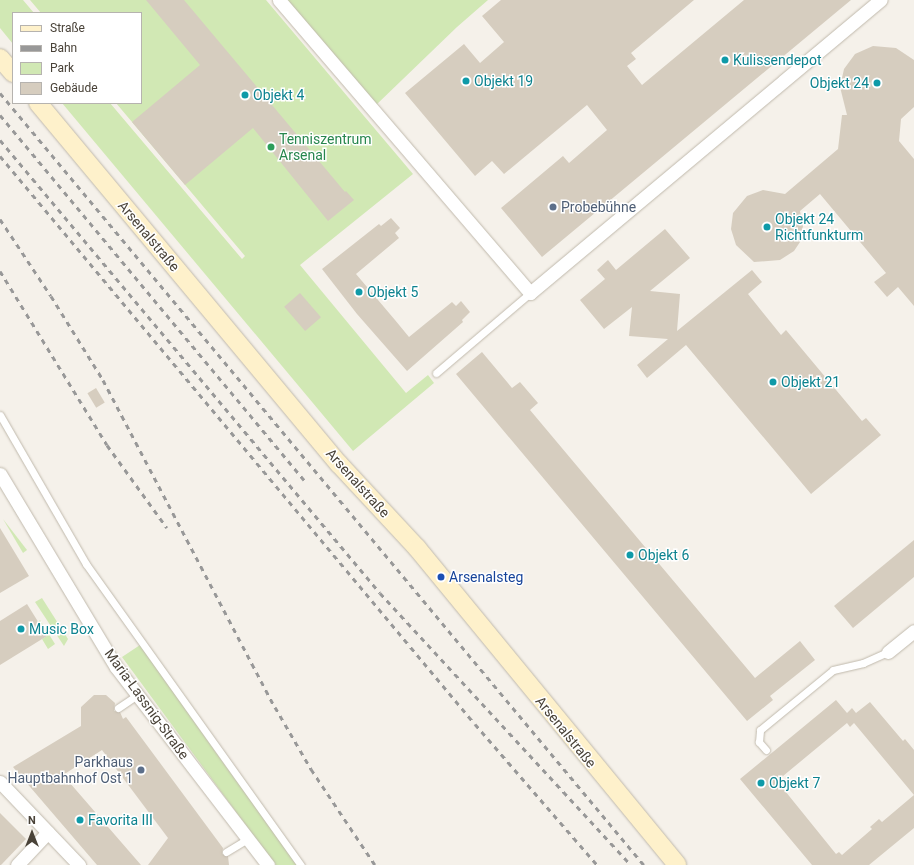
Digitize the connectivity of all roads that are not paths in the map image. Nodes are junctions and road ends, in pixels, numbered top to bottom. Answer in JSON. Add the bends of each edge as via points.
{"nodes":[{"id":1,"x":278,"y":0,"type":"edge"},
{"id":2,"x":881,"y":0,"type":"edge"},
{"id":3,"x":0,"y":58,"type":"edge"},
{"id":4,"x":12,"y":72,"type":"edge"},
{"id":5,"x":39,"y":104,"type":"edge"},
{"id":6,"x":530,"y":293,"type":"junction"},
{"id":7,"x":436,"y":372,"type":"dead end"},
{"id":8,"x":0,"y":415,"type":"edge"},
{"id":9,"x":0,"y":474,"type":"edge"},
{"id":10,"x":914,"y":630,"type":"edge"},
{"id":11,"x":888,"y":652,"type":"joint"},
{"id":12,"x":136,"y":695,"type":"junction"},
{"id":13,"x":118,"y":708,"type":"dead end"},
{"id":14,"x":766,"y":750,"type":"dead end"},
{"id":15,"x":0,"y":782,"type":"edge"},
{"id":16,"x":48,"y":832,"type":"junction"},
{"id":17,"x":249,"y":838,"type":"junction"},
{"id":18,"x":226,"y":852,"type":"dead end"},
{"id":19,"x":17,"y":865,"type":"edge"},
{"id":20,"x":79,"y":865,"type":"edge"},
{"id":21,"x":268,"y":865,"type":"edge"},
{"id":22,"x":301,"y":865,"type":"edge"},
{"id":23,"x":677,"y":865,"type":"edge"}],
"edges":[{"from":1,"to":6,"type":"street"},
{"from":2,"to":6,"type":"street"},
{"from":3,"to":4,"type":"main road"},
{"from":5,"to":23,"type":"main road","name":"Arsenalstraße","via":[[339,464],[421,554]]},
{"from":6,"to":7,"type":"lane"},
{"from":8,"to":22,"type":"lane","via":[[86,564]]},
{"from":9,"to":12,"type":"street","name":"Maria-Lassnig-Straße","via":[[116,667]]},
{"from":10,"to":11,"type":"street"},
{"from":11,"to":14,"type":"lane","via":[[863,663],[833,670],[760,730],[759,742]]},
{"from":12,"to":13,"type":"lane"},
{"from":12,"to":17,"type":"street","name":"Maria-Lassnig-Straße"},
{"from":15,"to":16,"type":"street"},
{"from":16,"to":19,"type":"street"},
{"from":16,"to":20,"type":"street"},
{"from":17,"to":18,"type":"lane"},
{"from":17,"to":21,"type":"street","name":"Maria-Lassnig-Straße"}]}
